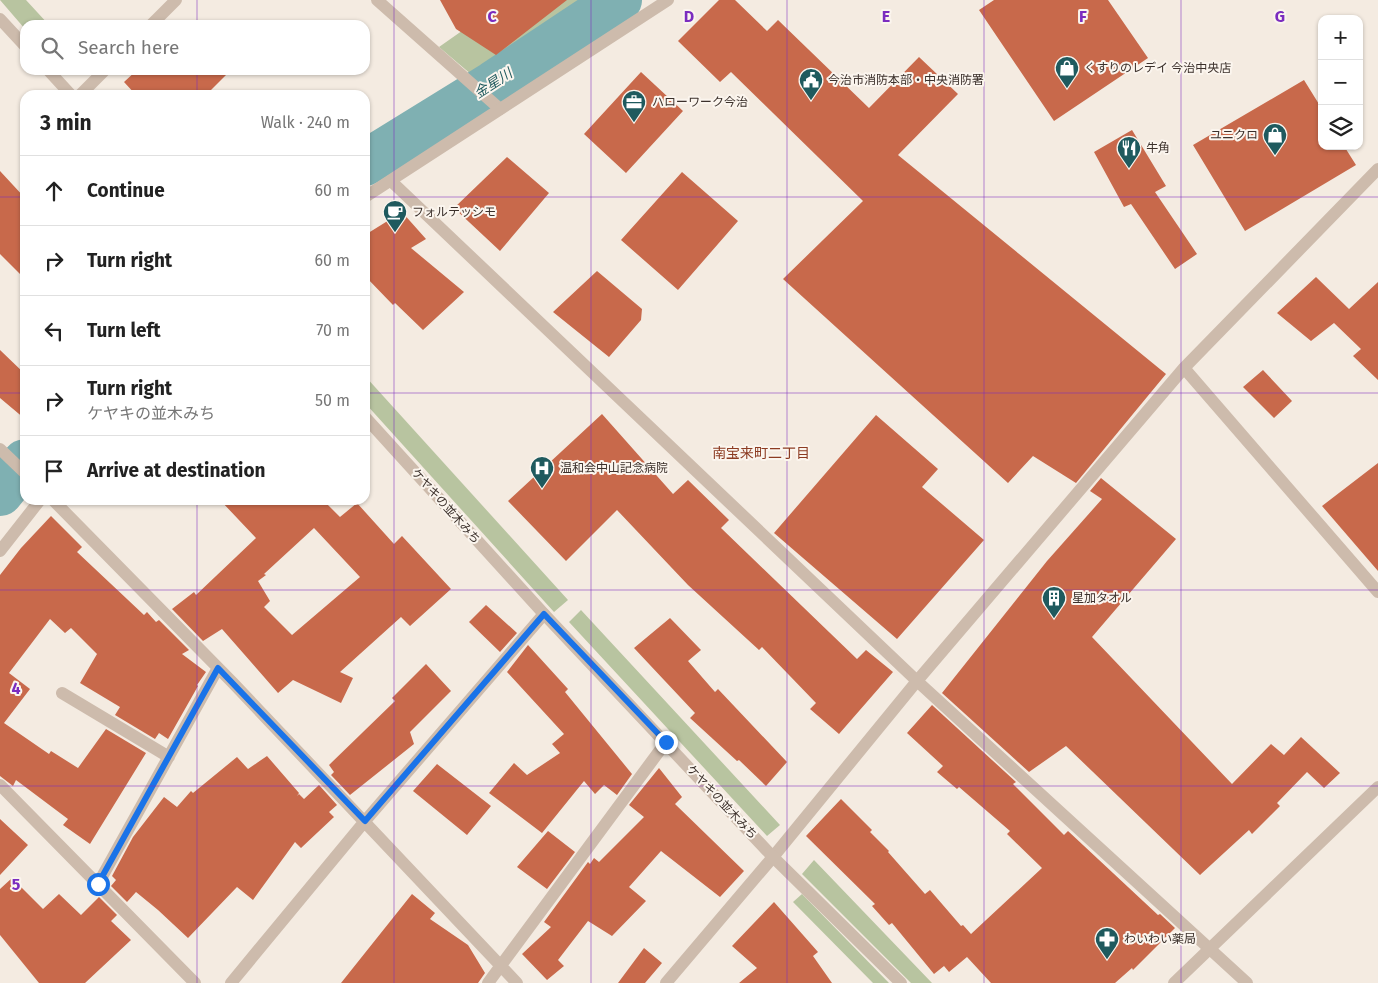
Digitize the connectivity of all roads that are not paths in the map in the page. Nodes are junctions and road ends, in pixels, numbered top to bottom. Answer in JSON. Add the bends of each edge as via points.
{"nodes":[{"id":1,"x":176,"y":0,"type":"edge"},
{"id":2,"x":377,"y":0,"type":"edge"},
{"id":3,"x":668,"y":0,"type":"edge"},
{"id":4,"x":0,"y":19,"type":"edge"},
{"id":5,"x":156,"y":20,"type":"edge"},
{"id":6,"x":20,"y":41,"type":"edge"},
{"id":7,"x":53,"y":75,"type":"edge"},
{"id":8,"x":100,"y":75,"type":"edge"},
{"id":9,"x":66,"y":90,"type":"edge"},
{"id":10,"x":85,"y":90,"type":"edge"},
{"id":11,"x":500,"y":109,"type":"junction"},
{"id":12,"x":1378,"y":169,"type":"edge"},
{"id":13,"x":391,"y":181,"type":"junction"},
{"id":14,"x":370,"y":194,"type":"edge"},
{"id":15,"x":1184,"y":368,"type":"junction"},
{"id":16,"x":370,"y":423,"type":"edge"},
{"id":17,"x":0,"y":449,"type":"edge"},
{"id":18,"x":20,"y":468,"type":"edge"},
{"id":19,"x":36,"y":505,"type":"edge"},
{"id":20,"x":58,"y":505,"type":"edge"},
{"id":21,"x":0,"y":551,"type":"edge"},
{"id":22,"x":1378,"y":592,"type":"edge"},
{"id":23,"x":544,"y":614,"type":"junction"},
{"id":24,"x":218,"y":668,"type":"junction"},
{"id":25,"x":917,"y":681,"type":"junction"},
{"id":26,"x":62,"y":693,"type":"dead end"},
{"id":27,"x":666,"y":742,"type":"junction"},
{"id":28,"x":169,"y":757,"type":"junction"},
{"id":29,"x":0,"y":785,"type":"edge"},
{"id":30,"x":1378,"y":787,"type":"edge"},
{"id":31,"x":365,"y":821,"type":"junction"},
{"id":32,"x":773,"y":857,"type":"junction"},
{"id":33,"x":98,"y":884,"type":"junction"},
{"id":34,"x":1210,"y":949,"type":"junction"},
{"id":35,"x":500,"y":964,"type":"junction"},
{"id":36,"x":195,"y":983,"type":"edge"},
{"id":37,"x":231,"y":983,"type":"edge"},
{"id":38,"x":488,"y":983,"type":"edge"},
{"id":39,"x":517,"y":983,"type":"edge"},
{"id":40,"x":666,"y":983,"type":"edge"},
{"id":41,"x":901,"y":983,"type":"edge"},
{"id":42,"x":1174,"y":983,"type":"edge"},
{"id":43,"x":1247,"y":983,"type":"edge"}],
"edges":[{"from":1,"to":5,"type":"street"},
{"from":2,"to":11,"type":"street"},
{"from":3,"to":11,"type":"street"},
{"from":4,"to":6,"type":"street"},
{"from":7,"to":9,"type":"street"},
{"from":8,"to":10,"type":"street"},
{"from":11,"to":13,"type":"street"},
{"from":12,"to":15,"type":"street"},
{"from":13,"to":14,"type":"street"},
{"from":13,"to":25,"type":"street"},
{"from":15,"to":22,"type":"street"},
{"from":15,"to":25,"type":"street"},
{"from":16,"to":23,"type":"street","name":"ケヤキの並木みち"},
{"from":17,"to":18,"type":"street"},
{"from":19,"to":21,"type":"street"},
{"from":20,"to":24,"type":"street"},
{"from":23,"to":27,"type":"street","name":"ケヤキの並木みち"},
{"from":23,"to":31,"type":"street"},
{"from":24,"to":28,"type":"street"},
{"from":24,"to":31,"type":"street"},
{"from":25,"to":32,"type":"street"},
{"from":25,"to":34,"type":"street"},
{"from":26,"to":28,"type":"street"},
{"from":27,"to":32,"type":"street","name":"ケヤキの並木みち"},
{"from":27,"to":35,"type":"street"},
{"from":28,"to":33,"type":"street"},
{"from":29,"to":33,"type":"street"},
{"from":30,"to":34,"type":"street"},
{"from":31,"to":35,"type":"street"},
{"from":31,"to":37,"type":"street"},
{"from":32,"to":40,"type":"street"},
{"from":32,"to":41,"type":"street","name":"ケヤキの並木みち"},
{"from":33,"to":36,"type":"street"},
{"from":34,"to":42,"type":"street"},
{"from":34,"to":43,"type":"street"},
{"from":35,"to":38,"type":"street"},
{"from":35,"to":39,"type":"street"}]}
